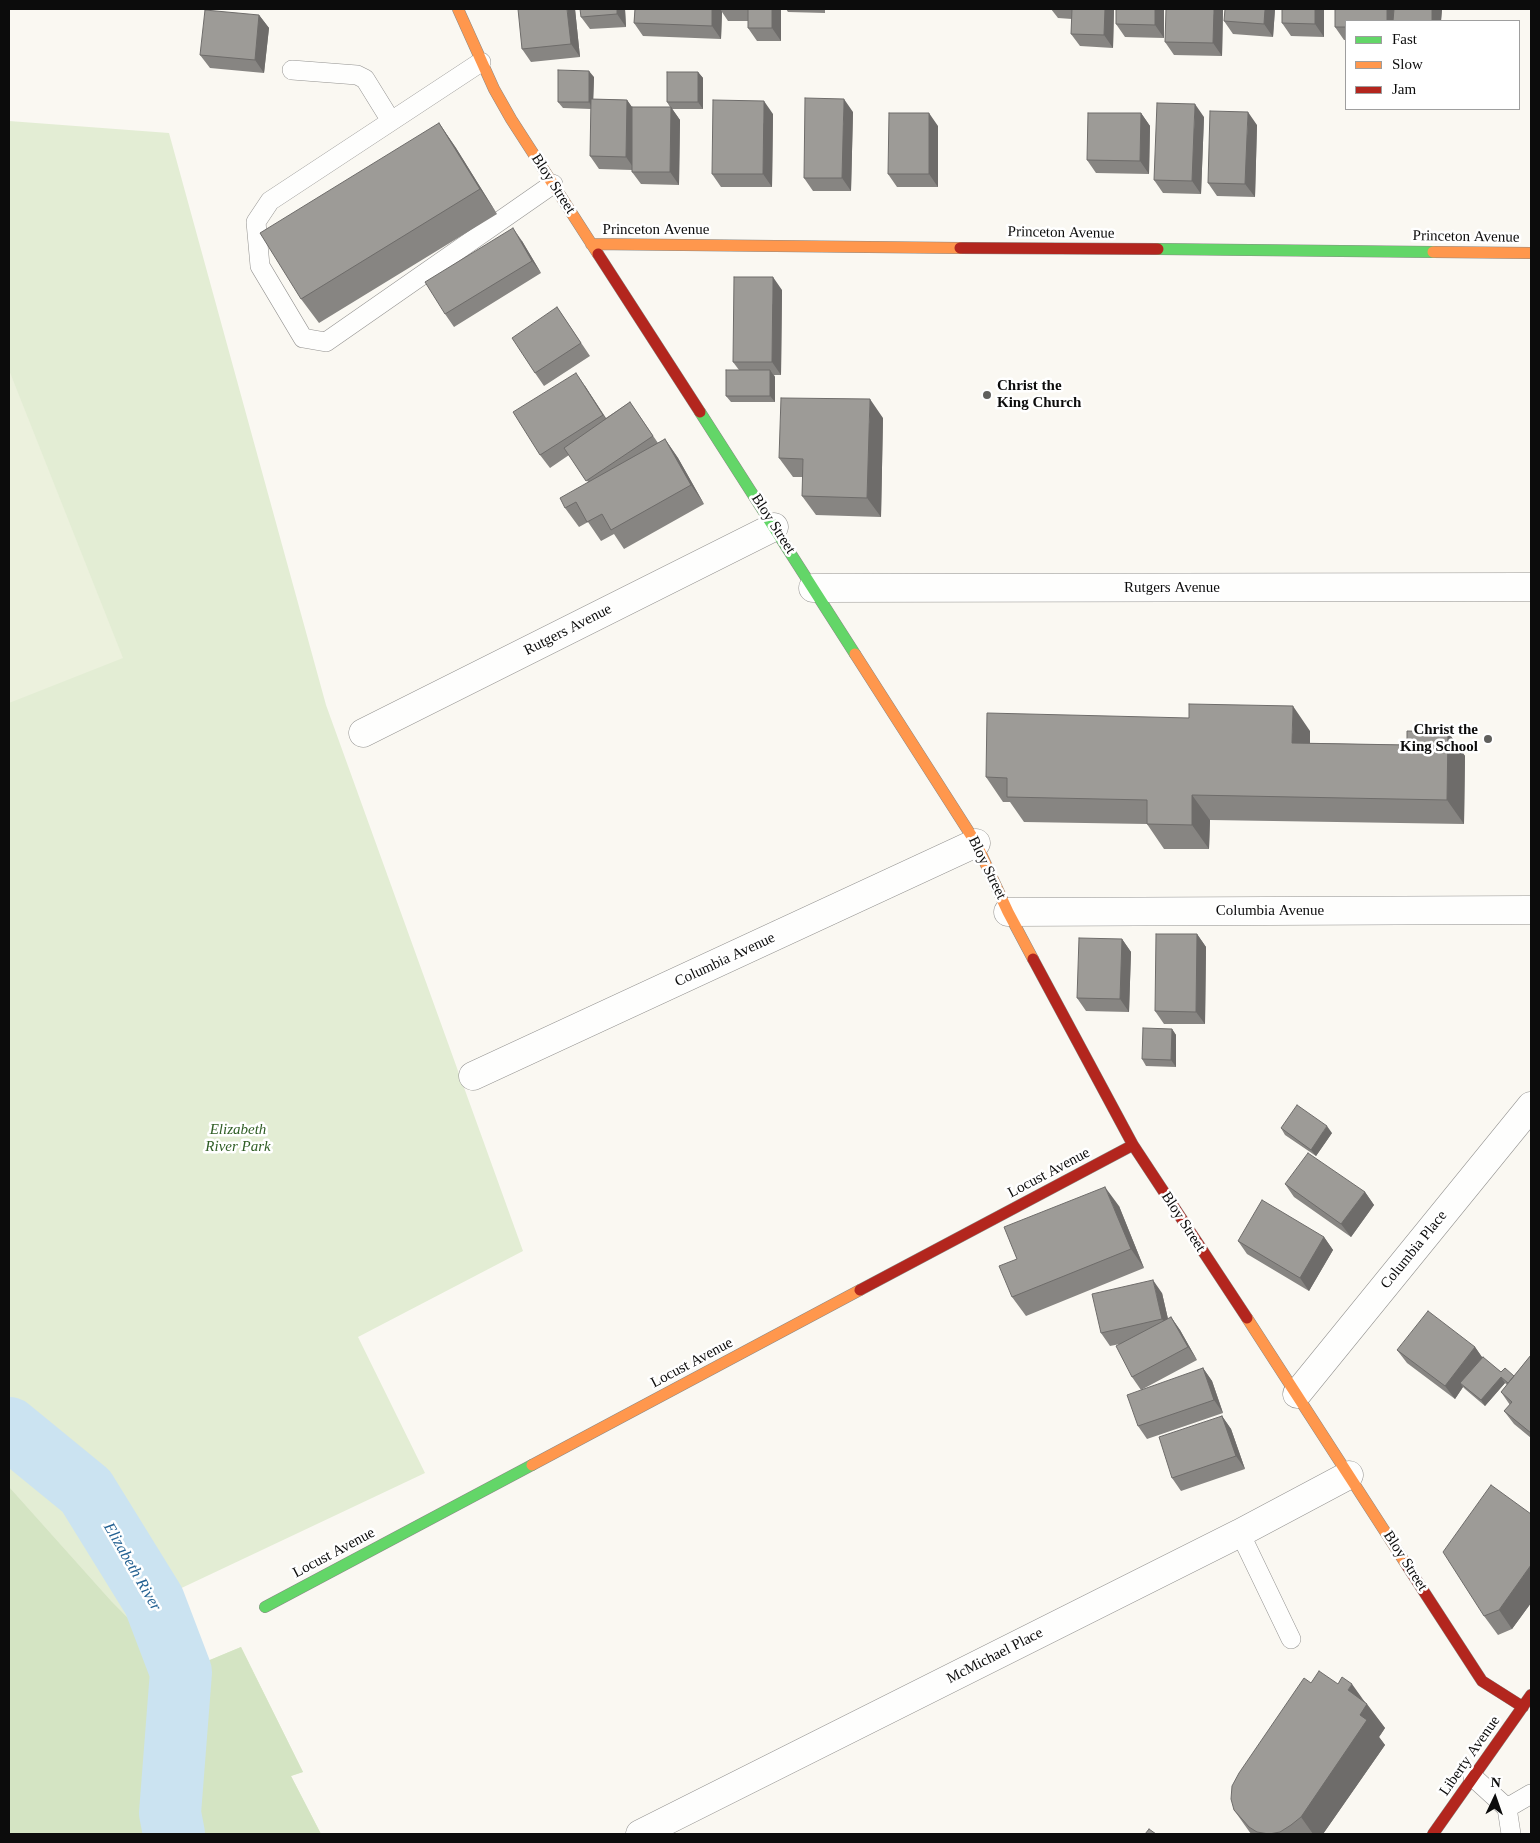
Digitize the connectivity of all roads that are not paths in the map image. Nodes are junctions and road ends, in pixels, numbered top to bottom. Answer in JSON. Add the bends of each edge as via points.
{"nodes":[{"id":1,"x":458,"y":9,"type":"edge"},
{"id":2,"x":481,"y":62,"type":"junction"},
{"id":3,"x":292,"y":70,"type":"dead end"},
{"id":4,"x":391,"y":121,"type":"junction"},
{"id":5,"x":553,"y":184,"type":"junction"},
{"id":6,"x":591,"y":244,"type":"junction"},
{"id":7,"x":1531,"y":253,"type":"edge"},
{"id":8,"x":774,"y":526,"type":"junction"},
{"id":9,"x":1531,"y":587,"type":"edge"},
{"id":10,"x":813,"y":588,"type":"junction"},
{"id":11,"x":363,"y":733,"type":"dead end"},
{"id":12,"x":976,"y":844,"type":"junction"},
{"id":13,"x":1531,"y":910,"type":"edge"},
{"id":14,"x":1008,"y":912,"type":"junction"},
{"id":15,"x":474,"y":1076,"type":"dead end"},
{"id":16,"x":1531,"y":1106,"type":"edge"},
{"id":17,"x":1133,"y":1146,"type":"junction"},
{"id":18,"x":1297,"y":1394,"type":"junction"},
{"id":19,"x":1349,"y":1475,"type":"junction"},
{"id":20,"x":1240,"y":1533,"type":"junction"},
{"id":21,"x":264,"y":1607,"type":"dead end"},
{"id":22,"x":1291,"y":1639,"type":"dead end"},
{"id":23,"x":1528,"y":1704,"type":"edge"},
{"id":24,"x":1473,"y":1777,"type":"junction"},
{"id":25,"x":1531,"y":1794,"type":"edge"},
{"id":26,"x":1507,"y":1808,"type":"junction"},
{"id":27,"x":640,"y":1834,"type":"edge"},
{"id":28,"x":1434,"y":1834,"type":"edge"},
{"id":29,"x":1512,"y":1834,"type":"edge"}],
"edges":[{"from":1,"to":2,"type":"street","name":"Bloy Street"},
{"from":2,"to":4,"type":"lane"},
{"from":2,"to":5,"type":"street","name":"Bloy Street","via":[[511,119]]},
{"from":3,"to":4,"type":"lane","via":[[358,75],[365,79]]},
{"from":4,"to":5,"type":"lane","via":[[270,201],[256,222],[260,266],[303,338],[326,342]]},
{"from":5,"to":6,"type":"street","name":"Bloy Street"},
{"from":6,"to":7,"type":"street","name":"Princeton Avenue"},
{"from":6,"to":8,"type":"street","name":"Bloy Street"},
{"from":8,"to":10,"type":"street","name":"Bloy Street"},
{"from":8,"to":11,"type":"street","name":"Rutgers Avenue"},
{"from":9,"to":10,"type":"street","name":"Rutgers Avenue"},
{"from":10,"to":12,"type":"street","name":"Bloy Street"},
{"from":12,"to":14,"type":"street","name":"Bloy Street"},
{"from":12,"to":15,"type":"street","name":"Columbia Avenue"},
{"from":13,"to":14,"type":"street","name":"Columbia Avenue"},
{"from":14,"to":17,"type":"street","name":"Bloy Street"},
{"from":16,"to":18,"type":"street","name":"Columbia Place"},
{"from":17,"to":18,"type":"street","name":"Bloy Street"},
{"from":17,"to":21,"type":"street","name":"Locust Avenue"},
{"from":18,"to":19,"type":"street","name":"Bloy Street"},
{"from":19,"to":20,"type":"street","name":"McMichael Place"},
{"from":19,"to":23,"type":"street","name":"Bloy Street","via":[[1482,1680]]},
{"from":20,"to":22,"type":"lane"},
{"from":20,"to":27,"type":"street","name":"McMichael Place"},
{"from":23,"to":24,"type":"street","name":"Liberty Avenue"},
{"from":24,"to":26,"type":"lane"},
{"from":24,"to":28,"type":"street","name":"Liberty Avenue"},
{"from":25,"to":26,"type":"lane"},
{"from":26,"to":29,"type":"lane"}]}
